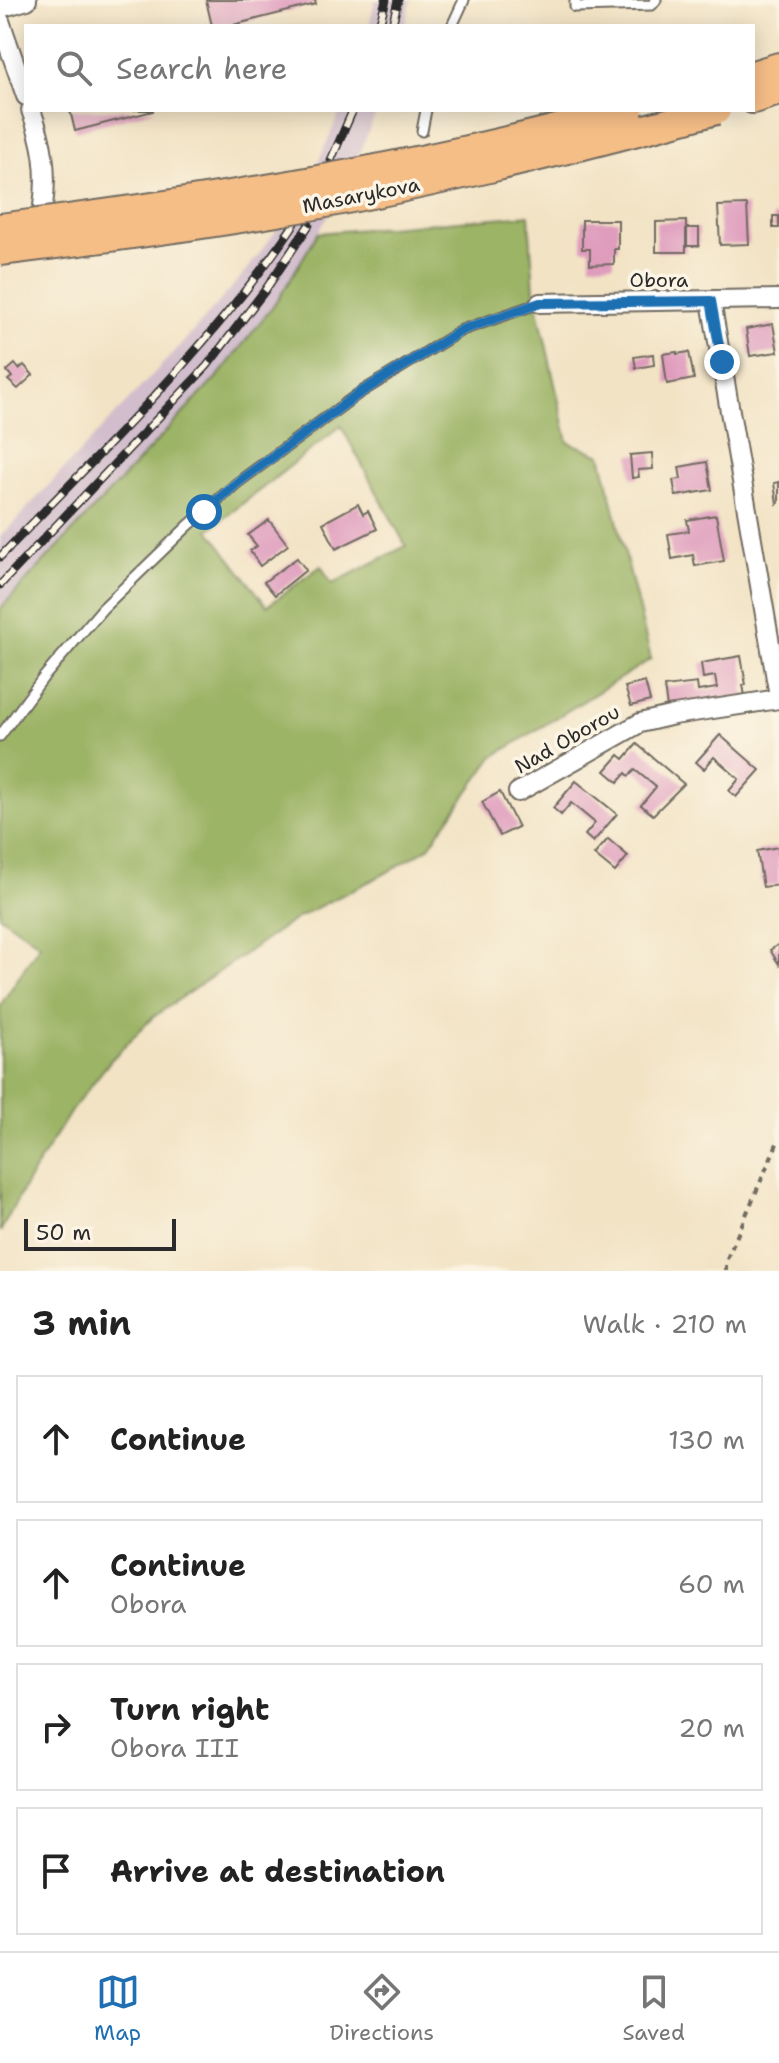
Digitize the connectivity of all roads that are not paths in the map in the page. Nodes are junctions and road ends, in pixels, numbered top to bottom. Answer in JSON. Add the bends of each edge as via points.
{"nodes":[{"id":1,"x":27,"y":0,"type":"edge"},
{"id":2,"x":464,"y":0,"type":"edge"},
{"id":3,"x":575,"y":0,"type":"edge"},
{"id":4,"x":656,"y":0,"type":"edge"},
{"id":5,"x":0,"y":8,"type":"edge"},
{"id":6,"x":0,"y":21,"type":"edge"},
{"id":7,"x":453,"y":24,"type":"edge"},
{"id":8,"x":779,"y":67,"type":"edge"},
{"id":9,"x":755,"y":74,"type":"edge"},
{"id":10,"x":24,"y":90,"type":"edge"},
{"id":11,"x":779,"y":91,"type":"edge"},
{"id":12,"x":755,"y":98,"type":"edge"},
{"id":13,"x":32,"y":112,"type":"edge"},
{"id":14,"x":426,"y":112,"type":"edge"},
{"id":15,"x":621,"y":112,"type":"edge"},
{"id":16,"x":709,"y":112,"type":"edge"},
{"id":17,"x":422,"y":131,"type":"dead end"},
{"id":18,"x":43,"y":206,"type":"dead end"},
{"id":19,"x":0,"y":228,"type":"edge"},
{"id":20,"x":0,"y":251,"type":"edge"},
{"id":21,"x":779,"y":299,"type":"edge"},
{"id":22,"x":711,"y":301,"type":"junction"},
{"id":23,"x":540,"y":303,"type":"joint"},
{"id":24,"x":779,"y":698,"type":"edge"},
{"id":25,"x":0,"y":736,"type":"edge"},
{"id":26,"x":518,"y":792,"type":"dead end"}],
"edges":[{"from":1,"to":5,"type":"street"},
{"from":2,"to":7,"type":"lane"},
{"from":3,"to":4,"type":"lane","via":[[575,7],[652,5]]},
{"from":6,"to":10,"type":"street"},
{"from":8,"to":9,"type":"main road"},
{"from":11,"to":12,"type":"main road"},
{"from":13,"to":18,"type":"street","via":[[45,158]]},
{"from":14,"to":17,"type":"lane"},
{"from":15,"to":19,"type":"main road","name":"Masarykova","bridge":true,"via":[[445,155],[267,190]]},
{"from":16,"to":20,"type":"main road","name":"Masarykova","bridge":true,"via":[[587,145],[316,204]]},
{"from":21,"to":22,"type":"street","name":"Obora"},
{"from":22,"to":23,"type":"street","name":"Obora"},
{"from":22,"to":24,"type":"street"},
{"from":23,"to":25,"type":"lane","via":[[462,330],[358,394],[237,483],[103,608]]},
{"from":24,"to":26,"type":"street","name":"Nad Oborou","via":[[640,723]]}]}
